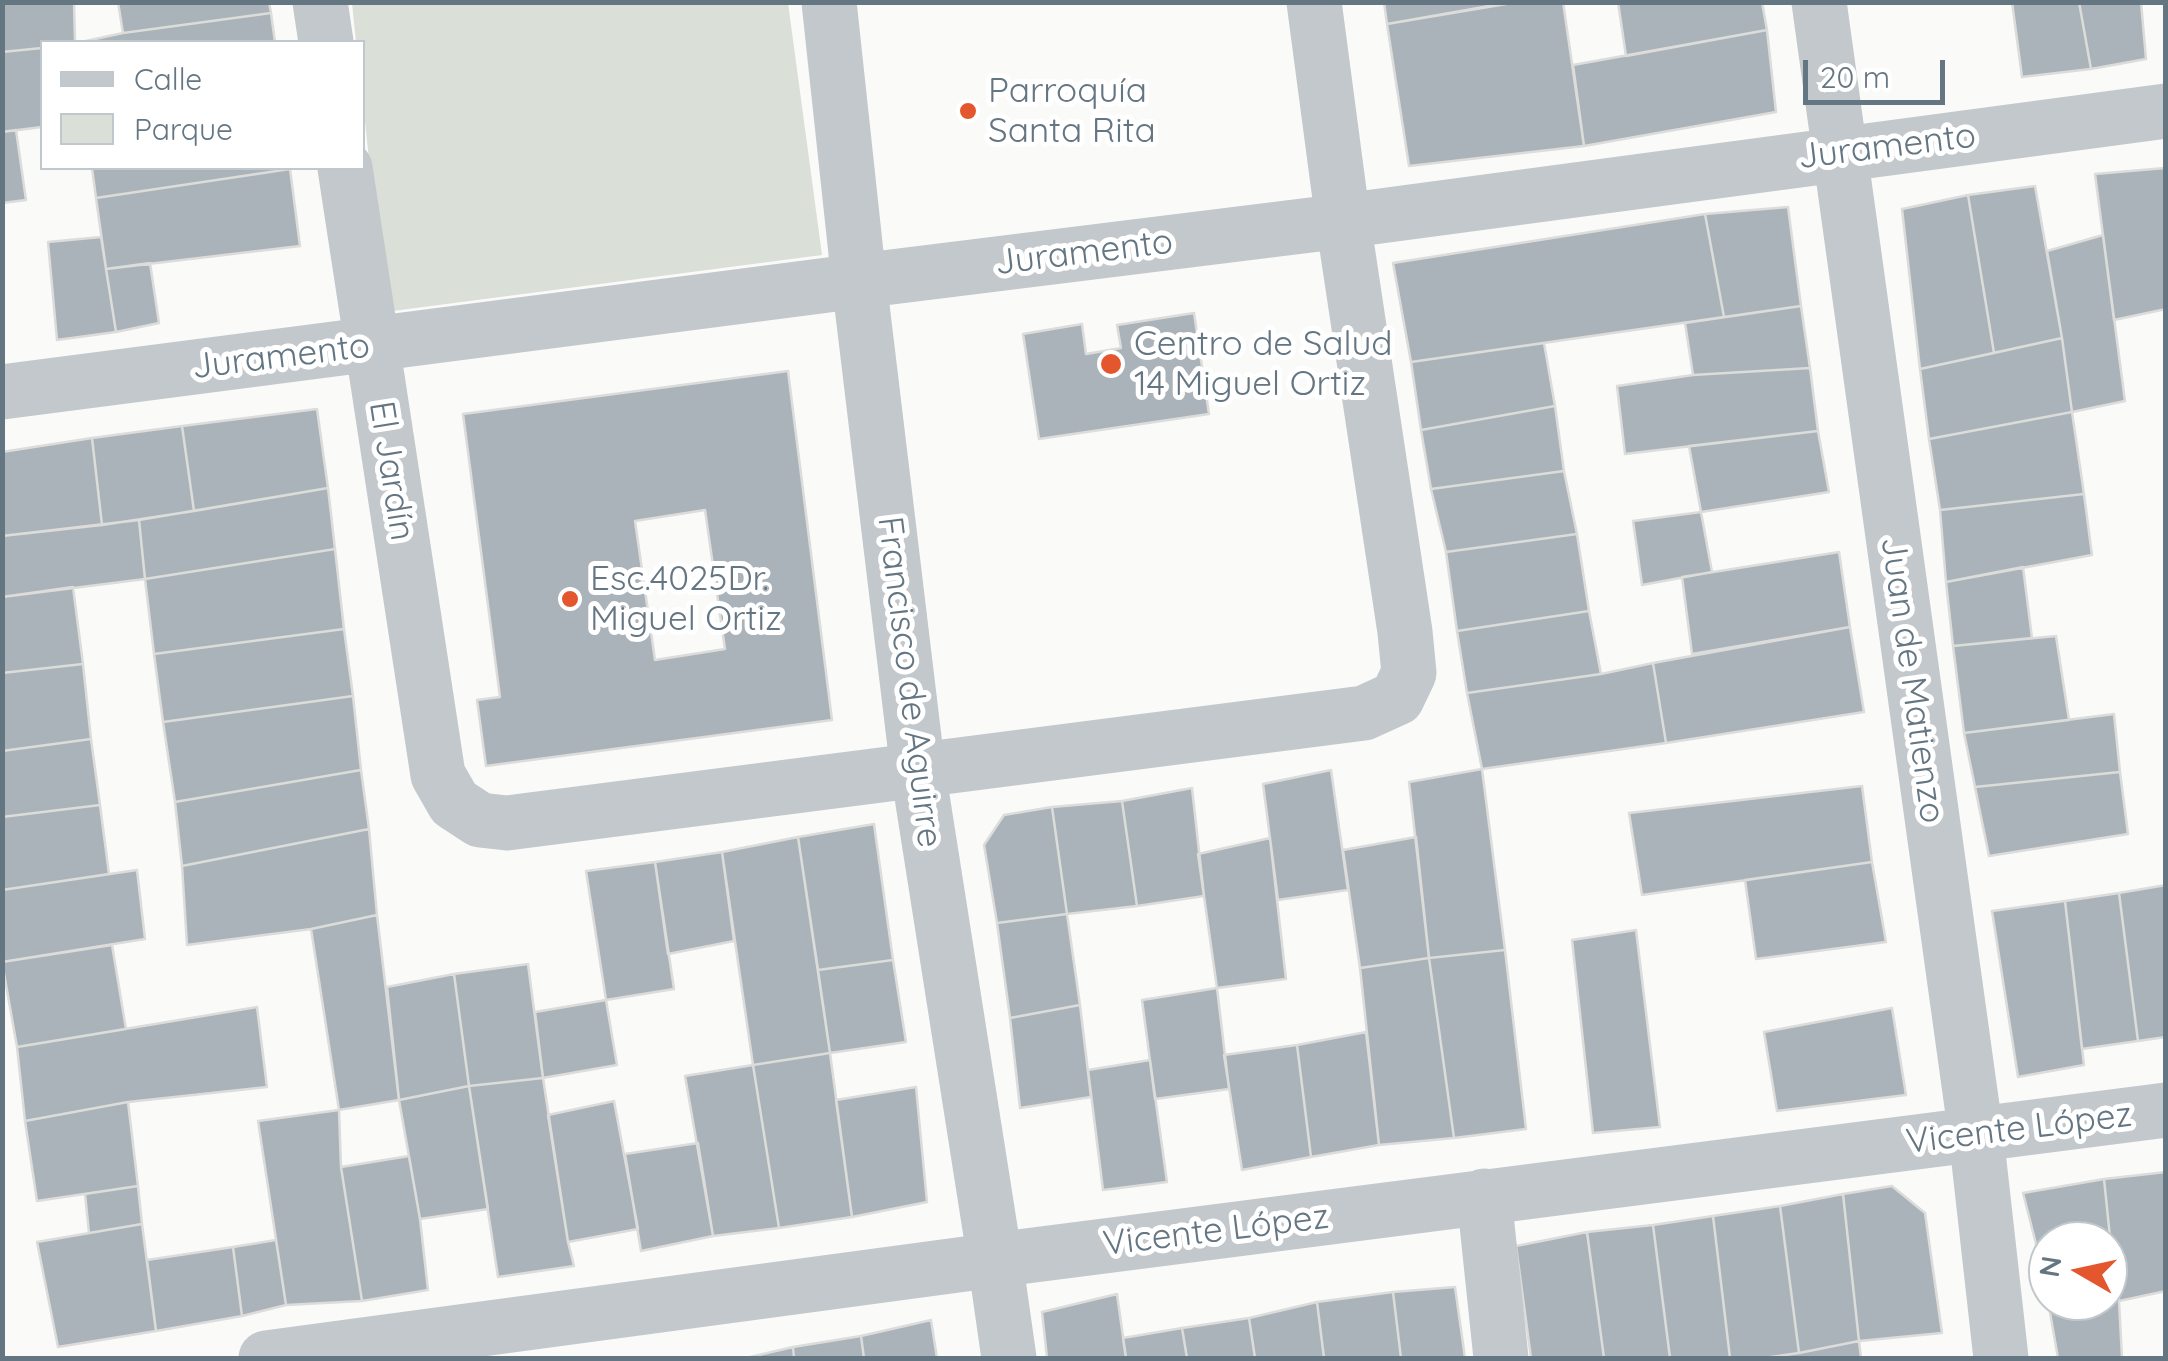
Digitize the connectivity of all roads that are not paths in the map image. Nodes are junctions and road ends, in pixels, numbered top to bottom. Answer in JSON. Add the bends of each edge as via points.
{"nodes":[{"id":1,"x":320,"y":2,"type":"edge"},
{"id":2,"x":828,"y":2,"type":"edge"},
{"id":3,"x":1314,"y":2,"type":"edge"},
{"id":4,"x":1819,"y":2,"type":"edge"},
{"id":5,"x":326,"y":40,"type":"edge"},
{"id":6,"x":2166,"y":111,"type":"edge"},
{"id":7,"x":1839,"y":153,"type":"junction"},
{"id":8,"x":345,"y":170,"type":"edge"},
{"id":9,"x":1343,"y":222,"type":"junction"},
{"id":10,"x":859,"y":281,"type":"junction"},
{"id":11,"x":371,"y":345,"type":"junction"},
{"id":12,"x":2,"y":392,"type":"edge"},
{"id":13,"x":918,"y":771,"type":"junction"},
{"id":14,"x":2166,"y":1110,"type":"edge"},
{"id":15,"x":1976,"y":1135,"type":"junction"},
{"id":16,"x":1484,"y":1196,"type":"junction"},
{"id":17,"x":995,"y":1260,"type":"junction"},
{"id":18,"x":494,"y":1343,"type":"edge"},
{"id":19,"x":266,"y":1358,"type":"edge"},
{"id":20,"x":1008,"y":1358,"type":"edge"},
{"id":21,"x":1501,"y":1358,"type":"edge"},
{"id":22,"x":2001,"y":1358,"type":"edge"}],
"edges":[{"from":1,"to":5,"type":"street"},
{"from":2,"to":10,"type":"street","name":"Francisco de Aguirre"},
{"from":3,"to":9,"type":"street"},
{"from":4,"to":7,"type":"street","name":"Juan de Matienzo"},
{"from":6,"to":7,"type":"street","name":"Juramento"},
{"from":7,"to":9,"type":"street","name":"Juramento"},
{"from":7,"to":15,"type":"street","name":"Juan de Matienzo"},
{"from":8,"to":11,"type":"street","name":"El Jardín"},
{"from":9,"to":10,"type":"street","name":"Juramento"},
{"from":9,"to":13,"type":"street","via":[[1405,632],[1409,673],[1397,698],[1364,713]]},
{"from":10,"to":11,"type":"street","name":"Juramento"},
{"from":10,"to":13,"type":"street","name":"Francisco de Aguirre"},
{"from":11,"to":12,"type":"street","name":"Juramento"},
{"from":11,"to":13,"type":"street","name":"El Jardín","via":[[438,775],[454,803],[480,820],[507,823]]},
{"from":13,"to":17,"type":"street","name":"Francisco de Aguirre"},
{"from":14,"to":15,"type":"street","name":"Vicente López"},
{"from":15,"to":16,"type":"street","name":"Vicente López"},
{"from":15,"to":22,"type":"street","name":"Juan de Matienzo"},
{"from":16,"to":17,"type":"street","name":"Vicente López"},
{"from":16,"to":21,"type":"street"},
{"from":17,"to":18,"type":"street","name":"Vicente López"},
{"from":17,"to":20,"type":"street","name":"Francisco de Aguirre"},
{"from":18,"to":19,"type":"street","name":"Vicente López"}]}
